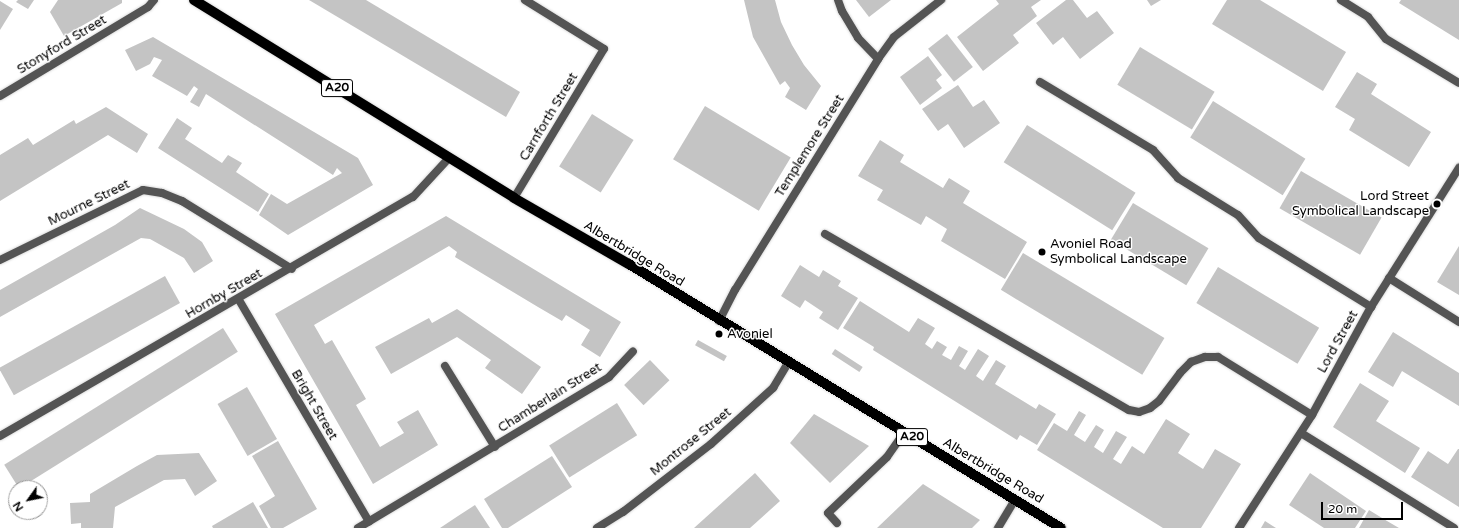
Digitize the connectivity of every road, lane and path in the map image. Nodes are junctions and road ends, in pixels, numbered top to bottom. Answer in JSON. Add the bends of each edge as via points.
{"nodes":[{"id":1,"x":154,"y":0,"type":"edge"},
{"id":2,"x":194,"y":0,"type":"edge"},
{"id":3,"x":525,"y":0,"type":"edge"},
{"id":4,"x":838,"y":0,"type":"edge"},
{"id":5,"x":941,"y":0,"type":"edge"},
{"id":6,"x":1341,"y":0,"type":"edge"},
{"id":7,"x":878,"y":59,"type":"junction"},
{"id":8,"x":1040,"y":82,"type":"dead end"},
{"id":9,"x":1459,"y":83,"type":"edge"},
{"id":10,"x":0,"y":96,"type":"edge"},
{"id":11,"x":449,"y":158,"type":"junction"},
{"id":12,"x":1459,"y":168,"type":"edge"},
{"id":13,"x":514,"y":198,"type":"junction"},
{"id":14,"x":825,"y":234,"type":"dead end"},
{"id":15,"x":0,"y":260,"type":"edge"},
{"id":16,"x":292,"y":269,"type":"junction"},
{"id":17,"x":1389,"y":278,"type":"junction"},
{"id":18,"x":239,"y":300,"type":"junction"},
{"id":19,"x":1370,"y":307,"type":"junction"},
{"id":20,"x":719,"y":321,"type":"junction"},
{"id":21,"x":1459,"y":322,"type":"edge"},
{"id":22,"x":632,"y":351,"type":"dead end"},
{"id":23,"x":788,"y":363,"type":"junction"},
{"id":24,"x":446,"y":366,"type":"dead end"},
{"id":25,"x":1312,"y":415,"type":"junction"},
{"id":26,"x":904,"y":432,"type":"junction"},
{"id":27,"x":1301,"y":433,"type":"junction"},
{"id":28,"x":0,"y":436,"type":"edge"},
{"id":29,"x":495,"y":446,"type":"junction"},
{"id":30,"x":1015,"y":500,"type":"junction"},
{"id":31,"x":369,"y":522,"type":"junction"},
{"id":32,"x":837,"y":523,"type":"dead end"},
{"id":33,"x":358,"y":528,"type":"edge"},
{"id":34,"x":597,"y":528,"type":"edge"},
{"id":35,"x":998,"y":528,"type":"edge"},
{"id":36,"x":1061,"y":528,"type":"edge"},
{"id":37,"x":1239,"y":528,"type":"edge"},
{"id":38,"x":1454,"y":528,"type":"edge"}],
"edges":[{"from":1,"to":10,"type":"street","name":"Stonyford Street","via":[[148,7]]},
{"from":2,"to":11,"type":"main road","name":"Albertbridge Road","number":"A20"},
{"from":3,"to":13,"type":"street","name":"Carnforth Street","via":[[604,49]]},
{"from":4,"to":7,"type":"street","via":[[858,38]]},
{"from":5,"to":7,"type":"street","name":"Templemore Street","via":[[894,37]]},
{"from":6,"to":9,"type":"street","via":[[1368,17],[1386,39]]},
{"from":7,"to":20,"type":"street","name":"Templemore Street","via":[[732,294]]},
{"from":8,"to":19,"type":"street","via":[[1153,150],[1178,178],[1238,215],[1259,238]]},
{"from":11,"to":13,"type":"main road","name":"Albertbridge Road","number":"A20"},
{"from":11,"to":16,"type":"street","name":"Hornby Street","via":[[413,197]]},
{"from":12,"to":17,"type":"street","name":"Lord Street"},
{"from":13,"to":20,"type":"main road","name":"Albertbridge Road","number":"A20"},
{"from":14,"to":25,"type":"street","via":[[1129,410],[1140,412],[1150,408],[1191,362],[1205,357],[1218,357]]},
{"from":15,"to":16,"type":"street","name":"Mourne Street","via":[[143,190],[162,193],[182,201]]},
{"from":16,"to":18,"type":"street","name":"Hornby Street"},
{"from":17,"to":19,"type":"street","name":"Lord Street"},
{"from":17,"to":21,"type":"street"},
{"from":18,"to":28,"type":"street","name":"Hornby Street"},
{"from":18,"to":31,"type":"street","name":"Bright Street"},
{"from":19,"to":25,"type":"street","name":"Lord Street"},
{"from":20,"to":23,"type":"main road","name":"Albertbridge Road","number":"A20"},
{"from":22,"to":29,"type":"street","name":"Chamberlain Street","via":[[609,377]]},
{"from":23,"to":26,"type":"main road","name":"Albertbridge Road","number":"A20"},
{"from":23,"to":34,"type":"street","name":"Montrose Street","via":[[773,388],[712,444],[623,512]]},
{"from":24,"to":29,"type":"street","name":"Chamberlain Street"},
{"from":25,"to":27,"type":"street","name":"Lord Street"},
{"from":26,"to":30,"type":"main road","name":"Albertbridge Road","number":"A20"},
{"from":26,"to":32,"type":"street","via":[[887,457],[828,513]]},
{"from":27,"to":37,"type":"street","name":"Lord Street"},
{"from":27,"to":38,"type":"street"},
{"from":29,"to":31,"type":"street","name":"Chamberlain Street"},
{"from":30,"to":35,"type":"street"},
{"from":30,"to":36,"type":"main road","name":"Albertbridge Road","number":"A20"},
{"from":31,"to":33,"type":"street","name":"Chamberlain Street"}]}
